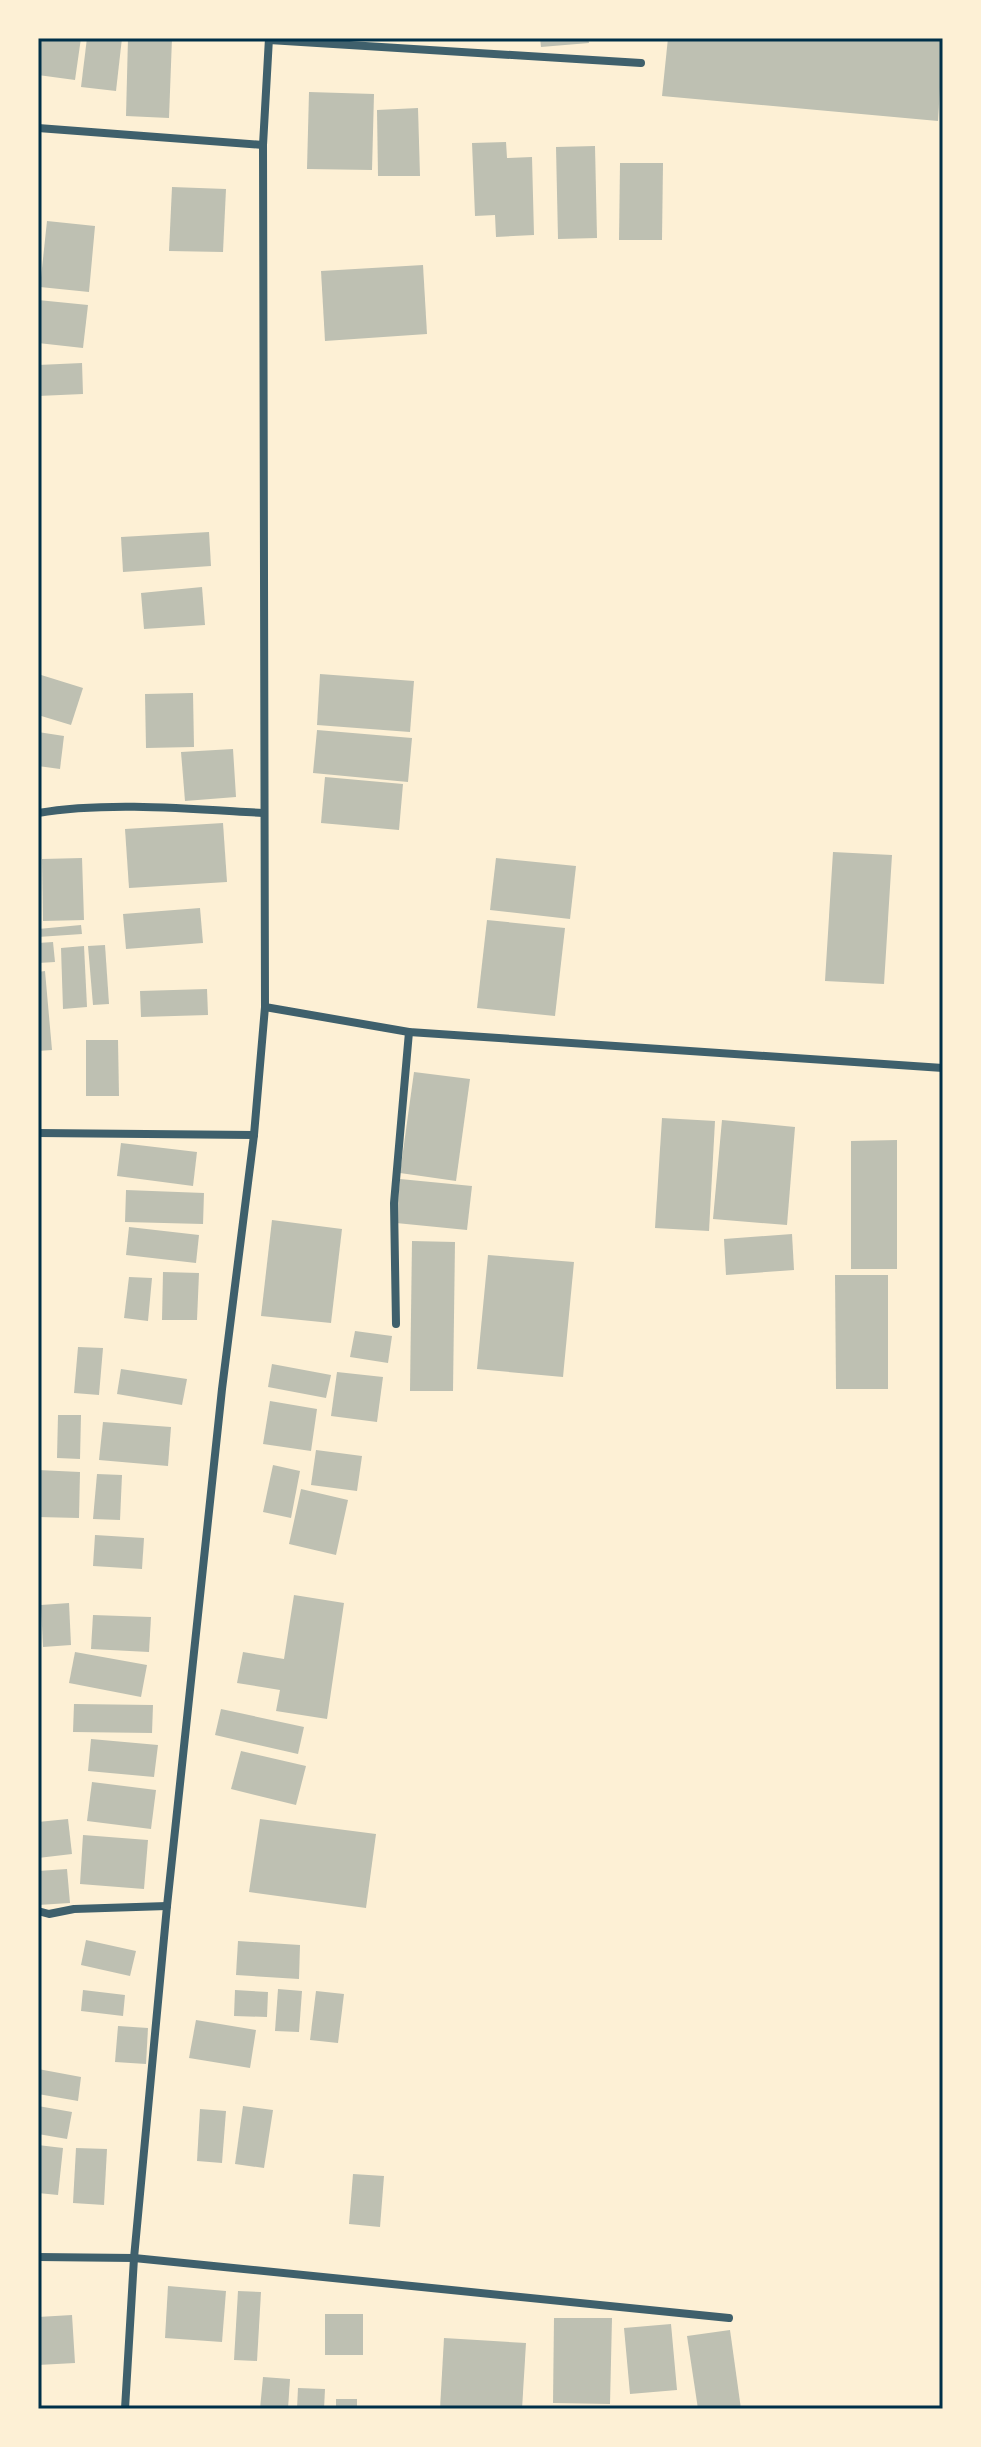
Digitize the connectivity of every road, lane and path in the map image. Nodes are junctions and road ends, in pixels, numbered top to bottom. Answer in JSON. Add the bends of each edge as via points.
{"nodes":[{"id":1,"x":269,"y":39,"type":"edge"},
{"id":2,"x":641,"y":63,"type":"dead end"},
{"id":3,"x":38,"y":128,"type":"edge"},
{"id":4,"x":263,"y":145,"type":"junction"},
{"id":5,"x":38,"y":813,"type":"edge"},
{"id":6,"x":263,"y":813,"type":"junction"},
{"id":7,"x":265,"y":1007,"type":"junction"},
{"id":8,"x":409,"y":1032,"type":"junction"},
{"id":9,"x":943,"y":1068,"type":"edge"},
{"id":10,"x":38,"y":1133,"type":"edge"},
{"id":11,"x":254,"y":1135,"type":"junction"},
{"id":12,"x":396,"y":1324,"type":"dead end"},
{"id":13,"x":167,"y":1906,"type":"junction"},
{"id":14,"x":38,"y":1911,"type":"edge"},
{"id":15,"x":38,"y":2257,"type":"edge"},
{"id":16,"x":134,"y":2258,"type":"junction"},
{"id":17,"x":729,"y":2318,"type":"dead end"},
{"id":18,"x":125,"y":2409,"type":"edge"}],
"edges":[{"from":1,"to":2,"type":"street"},
{"from":1,"to":4,"type":"street"},
{"from":3,"to":4,"type":"street"},
{"from":4,"to":6,"type":"street"},
{"from":5,"to":6,"type":"street","via":[[84,808]]},
{"from":6,"to":7,"type":"street"},
{"from":7,"to":8,"type":"street"},
{"from":7,"to":11,"type":"street"},
{"from":8,"to":9,"type":"street"},
{"from":8,"to":12,"type":"street","via":[[394,1203]]},
{"from":10,"to":11,"type":"street"},
{"from":11,"to":13,"type":"street"},
{"from":13,"to":14,"type":"street"},
{"from":13,"to":16,"type":"street"},
{"from":15,"to":16,"type":"street"},
{"from":16,"to":17,"type":"street"},
{"from":16,"to":18,"type":"street"}]}
